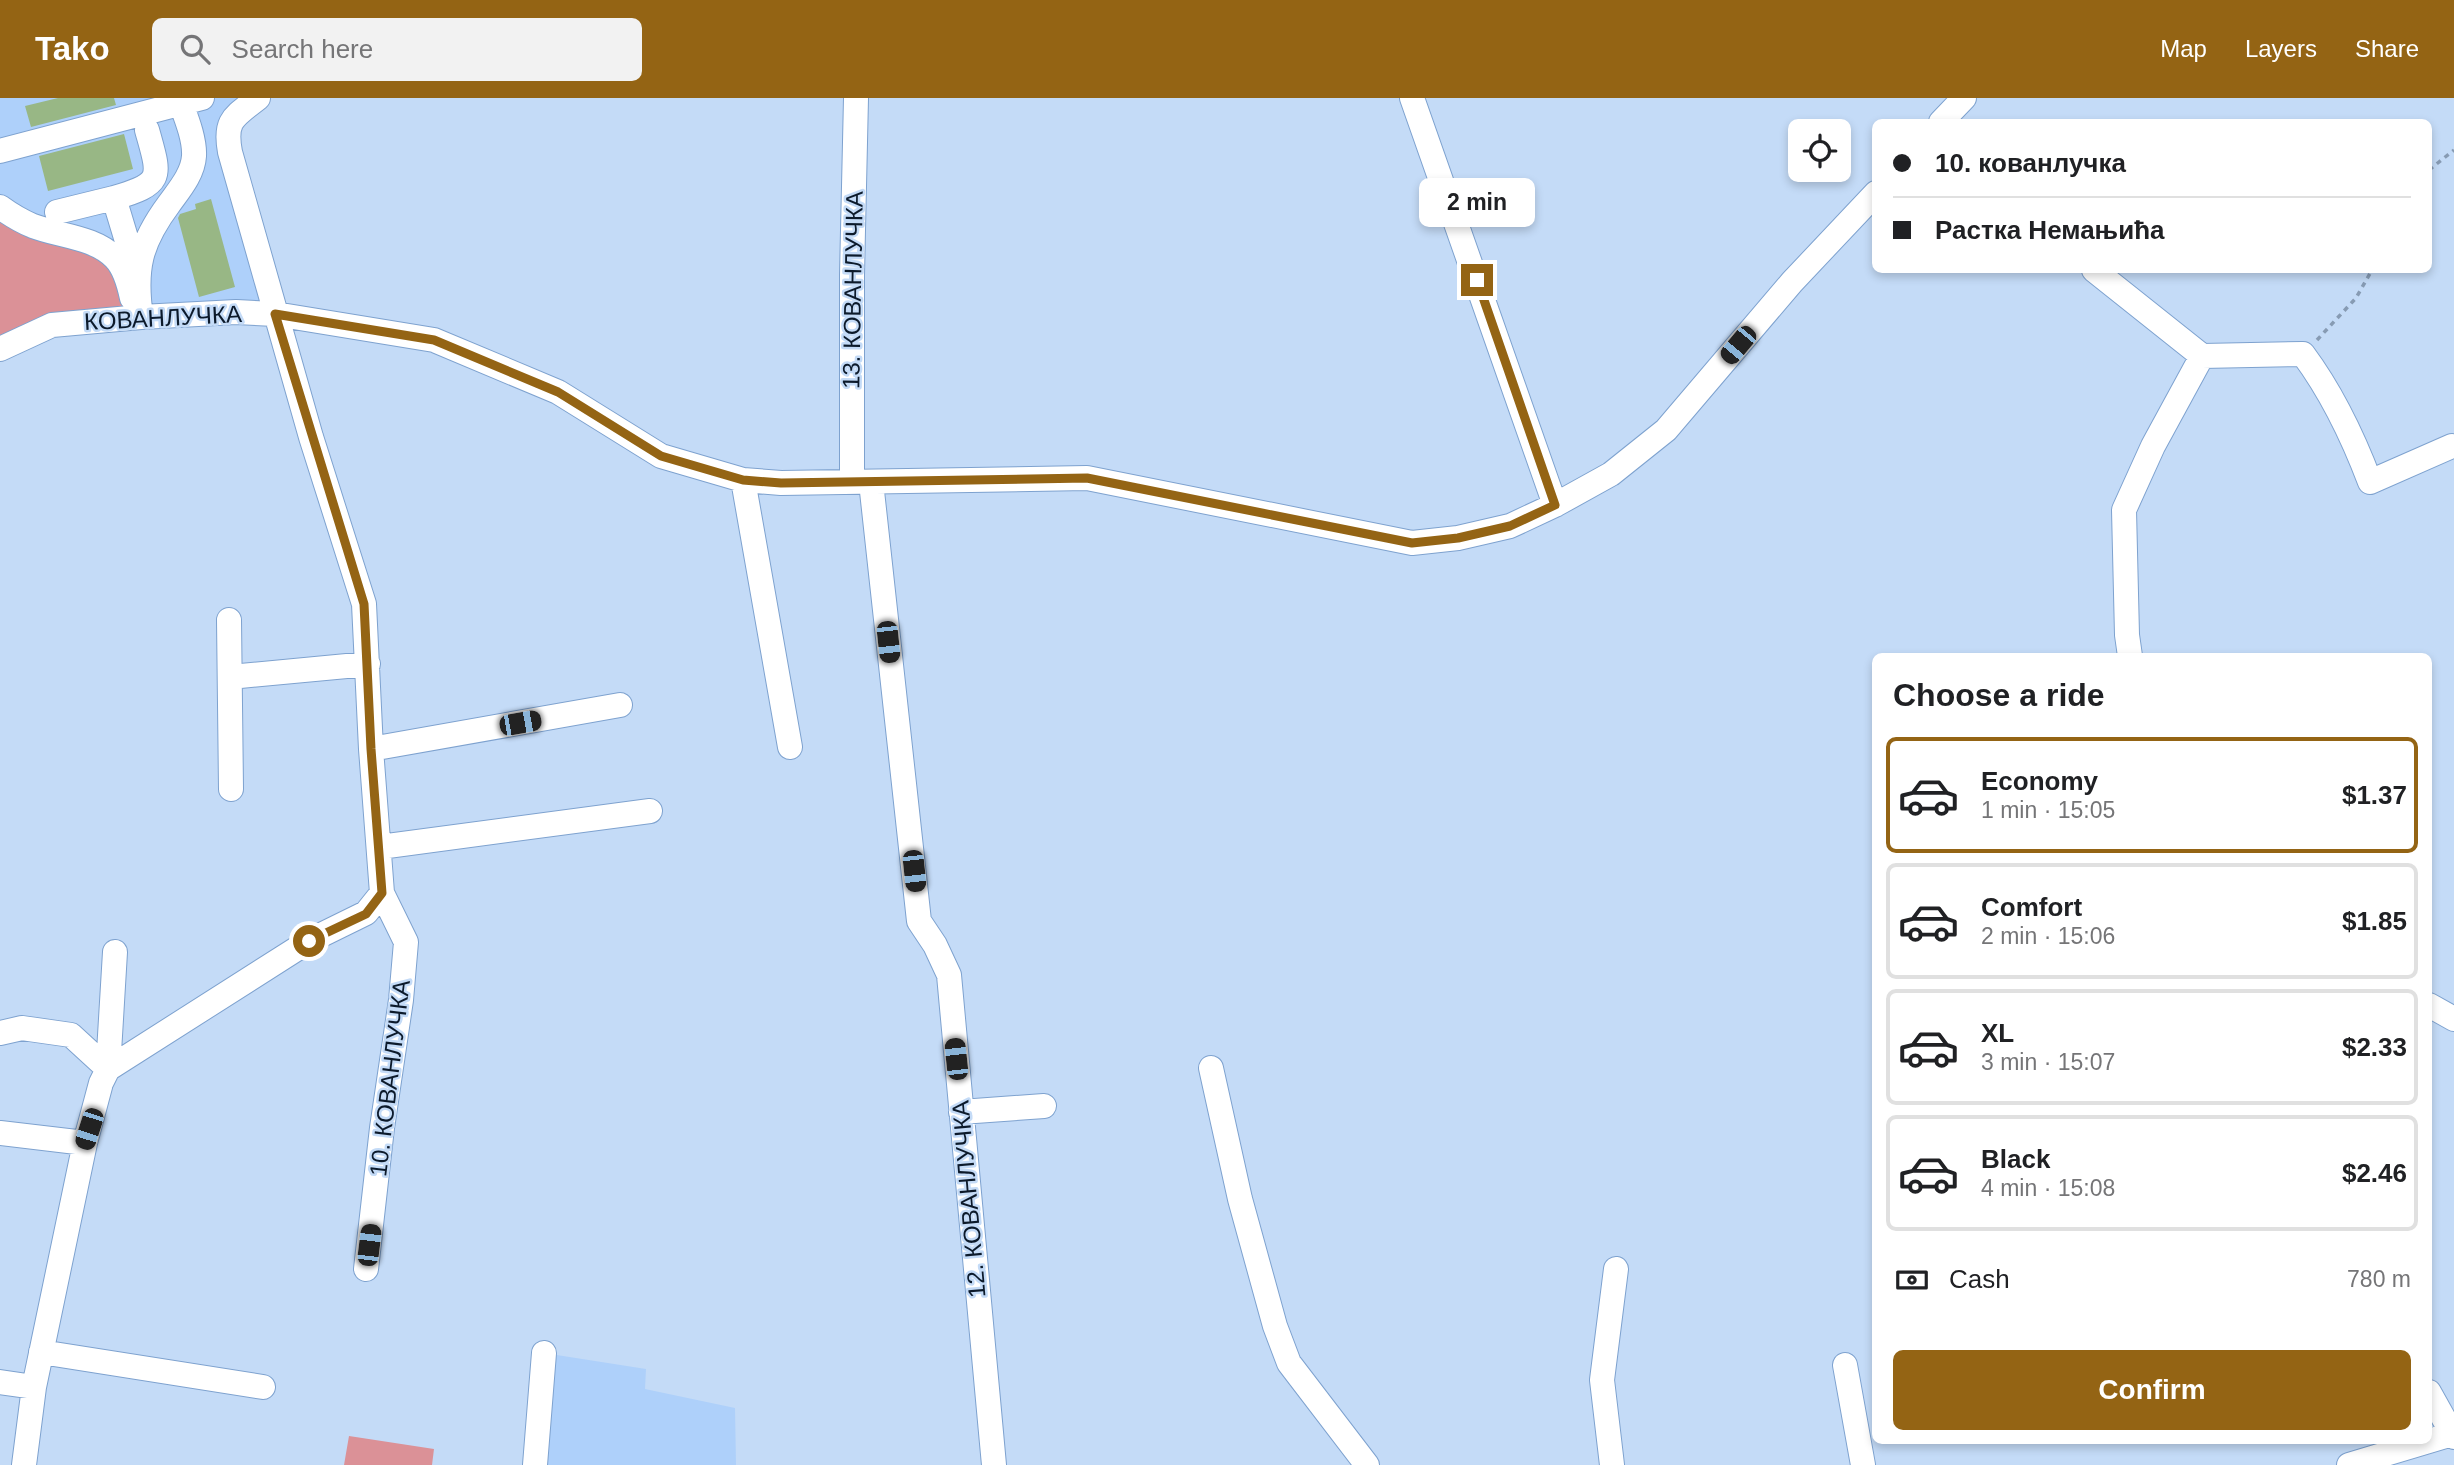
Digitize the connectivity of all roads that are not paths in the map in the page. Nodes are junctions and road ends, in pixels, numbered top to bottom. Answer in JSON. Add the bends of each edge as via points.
{"nodes":[{"id":1,"x":258,"y":98,"type":"edge"},
{"id":2,"x":856,"y":98,"type":"edge"},
{"id":3,"x":1412,"y":98,"type":"edge"},
{"id":4,"x":187,"y":100,"type":"edge"},
{"id":5,"x":132,"y":115,"type":"edge"},
{"id":6,"x":0,"y":151,"type":"edge"},
{"id":7,"x":1872,"y":197,"type":"edge"},
{"id":8,"x":114,"y":198,"type":"junction"},
{"id":9,"x":0,"y":207,"type":"edge"},
{"id":10,"x":57,"y":212,"type":"dead end"},
{"id":11,"x":2098,"y":273,"type":"edge"},
{"id":12,"x":132,"y":276,"type":"junction"},
{"id":13,"x":275,"y":314,"type":"junction"},
{"id":14,"x":137,"y":317,"type":"junction"},
{"id":15,"x":0,"y":349,"type":"edge"},
{"id":16,"x":2202,"y":356,"type":"junction"},
{"id":17,"x":2452,"y":446,"type":"edge"},
{"id":18,"x":743,"y":480,"type":"junction"},
{"id":19,"x":861,"y":482,"type":"junction"},
{"id":20,"x":1555,"y":505,"type":"junction"},
{"id":21,"x":229,"y":620,"type":"dead end"},
{"id":22,"x":2130,"y":653,"type":"edge"},
{"id":23,"x":368,"y":664,"type":"junction"},
{"id":24,"x":230,"y":677,"type":"junction"},
{"id":25,"x":620,"y":705,"type":"dead end"},
{"id":26,"x":790,"y":747,"type":"dead end"},
{"id":27,"x":371,"y":749,"type":"junction"},
{"id":28,"x":231,"y":789,"type":"dead end"},
{"id":29,"x":650,"y":811,"type":"dead end"},
{"id":30,"x":380,"y":846,"type":"junction"},
{"id":31,"x":382,"y":893,"type":"junction"},
{"id":32,"x":115,"y":952,"type":"dead end"},
{"id":33,"x":2432,"y":1007,"type":"edge"},
{"id":34,"x":2454,"y":1019,"type":"edge"},
{"id":35,"x":1,"y":1029,"type":"edge"},
{"id":36,"x":1211,"y":1068,"type":"dead end"},
{"id":37,"x":108,"y":1069,"type":"junction"},
{"id":38,"x":1044,"y":1106,"type":"dead end"},
{"id":39,"x":961,"y":1111,"type":"junction"},
{"id":40,"x":0,"y":1133,"type":"edge"},
{"id":41,"x":85,"y":1143,"type":"junction"},
{"id":42,"x":366,"y":1269,"type":"dead end"},
{"id":43,"x":1616,"y":1269,"type":"dead end"},
{"id":44,"x":41,"y":1352,"type":"junction"},
{"id":45,"x":544,"y":1353,"type":"dead end"},
{"id":46,"x":1845,"y":1365,"type":"dead end"},
{"id":47,"x":0,"y":1382,"type":"edge"},
{"id":48,"x":34,"y":1387,"type":"junction"},
{"id":49,"x":263,"y":1387,"type":"dead end"},
{"id":50,"x":2432,"y":1398,"type":"edge"},
{"id":51,"x":2453,"y":1436,"type":"edge"},
{"id":52,"x":2432,"y":1442,"type":"edge"},
{"id":53,"x":2424,"y":1444,"type":"edge"},
{"id":54,"x":24,"y":1465,"type":"edge"},
{"id":55,"x":535,"y":1465,"type":"edge"},
{"id":56,"x":994,"y":1465,"type":"edge"},
{"id":57,"x":1367,"y":1465,"type":"edge"},
{"id":58,"x":1612,"y":1465,"type":"edge"},
{"id":59,"x":1863,"y":1465,"type":"edge"},
{"id":60,"x":2349,"y":1465,"type":"edge"}],
"edges":[{"from":1,"to":13,"type":"street","name":"10. КОВАНЛУЧКА","via":[[232,118],[227,134]]},
{"from":2,"to":19,"type":"street","name":"13. КОВАНЛУЧКА","via":[[852,275]]},
{"from":3,"to":20,"type":"street"},
{"from":4,"to":5,"type":"street"},
{"from":4,"to":12,"type":"street","via":[[194,156],[191,168],[145,240]]},
{"from":5,"to":6,"type":"street"},
{"from":5,"to":8,"type":"street","via":[[157,170],[155,179],[141,190]]},
{"from":7,"to":20,"type":"street","name":"КОВАНЛУЧКА","via":[[1792,282],[1666,430],[1611,474]]},
{"from":8,"to":10,"type":"street"},
{"from":8,"to":12,"type":"street"},
{"from":9,"to":12,"type":"street","via":[[35,227],[105,250]]},
{"from":11,"to":16,"type":"street"},
{"from":12,"to":14,"type":"street"},
{"from":13,"to":14,"type":"street","name":"КОВАНЛУЧКА"},
{"from":13,"to":18,"type":"street","name":"КОВАНЛУЧКА","via":[[434,340],[558,392],[661,456]]},
{"from":13,"to":23,"type":"street","name":"10. КОВАНЛУЧКА","via":[[364,604]]},
{"from":14,"to":15,"type":"street","name":"КОВАНЛУЧКА","via":[[52,325]]},
{"from":16,"to":17,"type":"street","via":[[2303,354],[2322,379],[2370,482]]},
{"from":16,"to":22,"type":"street","via":[[2124,510]]},
{"from":18,"to":19,"type":"street","name":"КОВАНЛУЧКА"},
{"from":18,"to":26,"type":"street"},
{"from":19,"to":20,"type":"street","name":"КОВАНЛУЧКА","via":[[1087,478],[1412,543],[1510,526]]},
{"from":19,"to":39,"type":"street","name":"12. КОВАНЛУЧКА","via":[[919,921],[949,975]]},
{"from":21,"to":24,"type":"street"},
{"from":23,"to":24,"type":"street"},
{"from":23,"to":27,"type":"street","name":"10. КОВАНЛУЧКА"},
{"from":24,"to":28,"type":"street"},
{"from":25,"to":27,"type":"street"},
{"from":27,"to":30,"type":"street","name":"10. КОВАНЛУЧКА"},
{"from":29,"to":30,"type":"street"},
{"from":30,"to":31,"type":"street","name":"10. КОВАНЛУЧКА"},
{"from":31,"to":37,"type":"street","via":[[366,914],[309,941]]},
{"from":31,"to":42,"type":"street","name":"10. КОВАНЛУЧКА","via":[[406,942]]},
{"from":32,"to":37,"type":"street"},
{"from":33,"to":34,"type":"street"},
{"from":35,"to":37,"type":"street","via":[[71,1035]]},
{"from":36,"to":57,"type":"street","via":[[1240,1199],[1289,1363]]},
{"from":37,"to":41,"type":"street"},
{"from":38,"to":39,"type":"street"},
{"from":39,"to":56,"type":"street","name":"12. КОВАНЛУЧКА"},
{"from":40,"to":41,"type":"street"},
{"from":41,"to":44,"type":"street"},
{"from":43,"to":58,"type":"street","via":[[1602,1380]]},
{"from":44,"to":48,"type":"street"},
{"from":44,"to":49,"type":"street"},
{"from":45,"to":55,"type":"street"},
{"from":46,"to":59,"type":"street"},
{"from":47,"to":48,"type":"street"},
{"from":48,"to":54,"type":"street"},
{"from":50,"to":51,"type":"street"},
{"from":51,"to":52,"type":"street"},
{"from":53,"to":60,"type":"street"}]}
